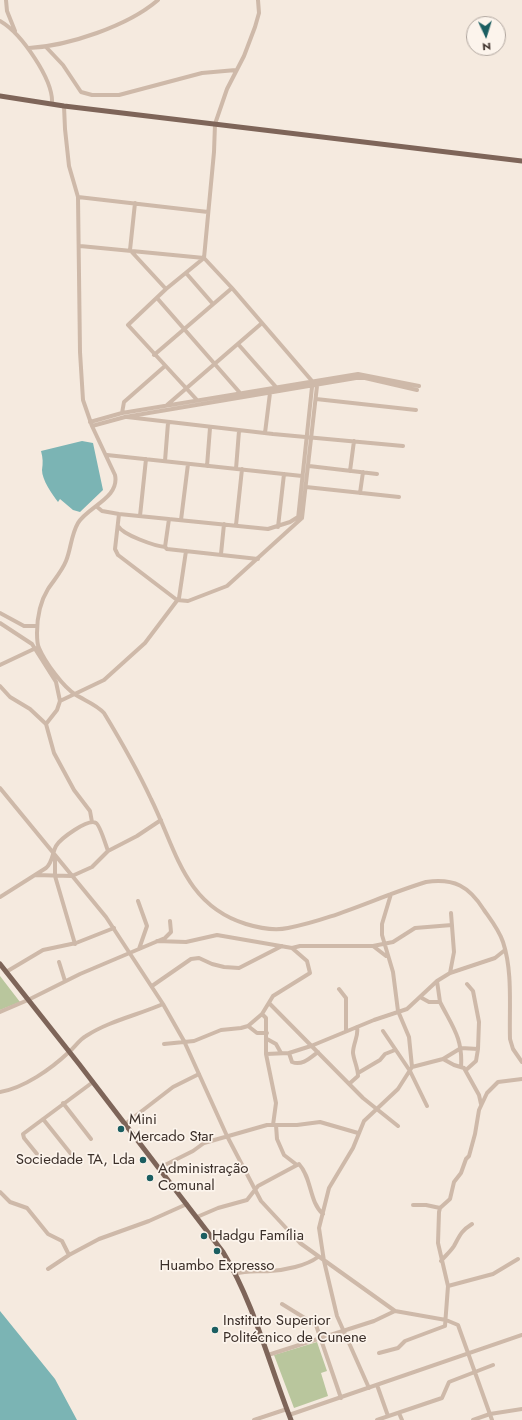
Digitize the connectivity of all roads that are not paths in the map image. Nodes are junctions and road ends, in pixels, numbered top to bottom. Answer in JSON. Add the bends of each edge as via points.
{"nodes":[{"id":1,"x":6,"y":0,"type":"edge"},
{"id":2,"x":158,"y":0,"type":"edge"},
{"id":3,"x":258,"y":0,"type":"edge"},
{"id":4,"x":0,"y":21,"type":"edge"},
{"id":5,"x":15,"y":33,"type":"junction"},
{"id":6,"x":46,"y":47,"type":"junction"},
{"id":7,"x":29,"y":48,"type":"junction"},
{"id":8,"x":236,"y":70,"type":"junction"},
{"id":9,"x":0,"y":96,"type":"edge"},
{"id":10,"x":52,"y":104,"type":"junction"},
{"id":11,"x":64,"y":106,"type":"junction"},
{"id":12,"x":215,"y":124,"type":"junction"},
{"id":13,"x":522,"y":161,"type":"edge"},
{"id":14,"x":78,"y":197,"type":"junction"},
{"id":15,"x":135,"y":203,"type":"junction"},
{"id":16,"x":208,"y":212,"type":"junction"},
{"id":17,"x":80,"y":246,"type":"junction"},
{"id":18,"x":130,"y":250,"type":"junction"},
{"id":19,"x":204,"y":258,"type":"junction"},
{"id":20,"x":186,"y":273,"type":"junction"},
{"id":21,"x":232,"y":288,"type":"junction"},
{"id":22,"x":166,"y":289,"type":"junction"},
{"id":23,"x":157,"y":298,"type":"junction"},
{"id":24,"x":213,"y":304,"type":"junction"},
{"id":25,"x":262,"y":323,"type":"junction"},
{"id":26,"x":185,"y":329,"type":"junction"},
{"id":27,"x":238,"y":344,"type":"junction"},
{"id":28,"x":154,"y":355,"type":"junction"},
{"id":29,"x":216,"y":364,"type":"junction"},
{"id":30,"x":165,"y":366,"type":"junction"},
{"id":31,"x":312,"y":382,"type":"junction"},
{"id":32,"x":315,"y":386,"type":"junction"},
{"id":33,"x":276,"y":387,"type":"junction"},
{"id":34,"x":186,"y":390,"type":"junction"},
{"id":35,"x":270,"y":393,"type":"junction"},
{"id":36,"x":241,"y":394,"type":"junction"},
{"id":37,"x":316,"y":398,"type":"junction"},
{"id":38,"x":197,"y":400,"type":"junction"},
{"id":39,"x":166,"y":406,"type":"junction"},
{"id":40,"x":416,"y":410,"type":"dead end"},
{"id":41,"x":124,"y":415,"type":"junction"},
{"id":42,"x":168,"y":423,"type":"junction"},
{"id":43,"x":91,"y":424,"type":"junction"},
{"id":44,"x":210,"y":428,"type":"junction"},
{"id":45,"x":239,"y":431,"type":"junction"},
{"id":46,"x":264,"y":433,"type":"junction"},
{"id":47,"x":306,"y":437,"type":"junction"},
{"id":48,"x":312,"y":437,"type":"junction"},
{"id":49,"x":354,"y":441,"type":"junction"},
{"id":50,"x":403,"y":446,"type":"dead end"},
{"id":51,"x":107,"y":455,"type":"junction"},
{"id":52,"x":146,"y":460,"type":"junction"},
{"id":53,"x":165,"y":462,"type":"junction"},
{"id":54,"x":188,"y":464,"type":"junction"},
{"id":55,"x":207,"y":466,"type":"junction"},
{"id":56,"x":309,"y":466,"type":"junction"},
{"id":57,"x":236,"y":469,"type":"junction"},
{"id":58,"x":242,"y":470,"type":"junction"},
{"id":59,"x":350,"y":471,"type":"junction"},
{"id":60,"x":362,"y":472,"type":"junction"},
{"id":61,"x":284,"y":474,"type":"junction"},
{"id":62,"x":377,"y":474,"type":"dead end"},
{"id":63,"x":302,"y":476,"type":"junction"},
{"id":64,"x":306,"y":487,"type":"junction"},
{"id":65,"x":360,"y":493,"type":"junction"},
{"id":66,"x":399,"y":497,"type":"dead end"},
{"id":67,"x":96,"y":506,"type":"junction"},
{"id":68,"x":119,"y":514,"type":"junction"},
{"id":69,"x":140,"y":516,"type":"junction"},
{"id":70,"x":169,"y":519,"type":"junction"},
{"id":71,"x":299,"y":519,"type":"junction"},
{"id":72,"x":181,"y":520,"type":"junction"},
{"id":73,"x":224,"y":524,"type":"junction"},
{"id":74,"x":118,"y":526,"type":"junction"},
{"id":75,"x":236,"y":526,"type":"junction"},
{"id":76,"x":278,"y":527,"type":"junction"},
{"id":77,"x":165,"y":547,"type":"junction"},
{"id":78,"x":186,"y":551,"type":"junction"},
{"id":79,"x":221,"y":554,"type":"junction"},
{"id":80,"x":258,"y":558,"type":"junction"},
{"id":81,"x":177,"y":600,"type":"junction"},
{"id":82,"x":0,"y":613,"type":"edge"},
{"id":83,"x":0,"y":623,"type":"edge"},
{"id":84,"x":37,"y":626,"type":"junction"},
{"id":85,"x":36,"y":648,"type":"junction"},
{"id":86,"x":0,"y":665,"type":"edge"},
{"id":87,"x":0,"y":686,"type":"edge"},
{"id":88,"x":76,"y":695,"type":"junction"},
{"id":89,"x":60,"y":702,"type":"junction"},
{"id":90,"x":46,"y":724,"type":"junction"},
{"id":91,"x":0,"y":788,"type":"edge"},
{"id":92,"x":161,"y":820,"type":"junction"},
{"id":93,"x":92,"y":822,"type":"junction"},
{"id":94,"x":108,"y":851,"type":"junction"},
{"id":95,"x":54,"y":854,"type":"junction"},
{"id":96,"x":36,"y":875,"type":"junction"},
{"id":97,"x":55,"y":876,"type":"junction"},
{"id":98,"x":72,"y":876,"type":"junction"},
{"id":99,"x":391,"y":894,"type":"junction"},
{"id":100,"x":0,"y":897,"type":"edge"},
{"id":101,"x":138,"y":901,"type":"dead end"},
{"id":102,"x":451,"y":913,"type":"dead end"},
{"id":103,"x":170,"y":921,"type":"dead end"},
{"id":104,"x":452,"y":925,"type":"junction"},
{"id":105,"x":114,"y":928,"type":"junction"},
{"id":106,"x":157,"y":941,"type":"junction"},
{"id":107,"x":75,"y":944,"type":"junction"},
{"id":108,"x":384,"y":945,"type":"junction"},
{"id":109,"x":282,"y":946,"type":"junction"},
{"id":110,"x":373,"y":946,"type":"junction"},
{"id":111,"x":292,"y":948,"type":"junction"},
{"id":112,"x":139,"y":949,"type":"junction"},
{"id":113,"x":505,"y":950,"type":"junction"},
{"id":114,"x":130,"y":953,"type":"junction"},
{"id":115,"x":388,"y":958,"type":"junction"},
{"id":116,"x":59,"y":962,"type":"dead end"},
{"id":117,"x":0,"y":964,"type":"edge"},
{"id":118,"x":6,"y":972,"type":"junction"},
{"id":119,"x":450,"y":973,"type":"junction"},
{"id":120,"x":65,"y":981,"type":"junction"},
{"id":121,"x":436,"y":981,"type":"junction"},
{"id":122,"x":467,"y":984,"type":"dead end"},
{"id":123,"x":152,"y":986,"type":"junction"},
{"id":124,"x":339,"y":989,"type":"dead end"},
{"id":125,"x":420,"y":998,"type":"junction"},
{"id":126,"x":28,"y":1000,"type":"junction"},
{"id":127,"x":440,"y":1002,"type":"junction"},
{"id":128,"x":269,"y":1003,"type":"junction"},
{"id":129,"x":163,"y":1004,"type":"junction"},
{"id":130,"x":398,"y":1011,"type":"junction"},
{"id":131,"x":0,"y":1012,"type":"edge"},
{"id":132,"x":262,"y":1014,"type":"junction"},
{"id":133,"x":248,"y":1026,"type":"junction"},
{"id":134,"x":357,"y":1027,"type":"junction"},
{"id":135,"x":346,"y":1031,"type":"junction"},
{"id":136,"x":383,"y":1031,"type":"dead end"},
{"id":137,"x":267,"y":1032,"type":"junction"},
{"id":138,"x":267,"y":1039,"type":"junction"},
{"id":139,"x":184,"y":1041,"type":"junction"},
{"id":140,"x":164,"y":1044,"type":"dead end"},
{"id":141,"x":311,"y":1046,"type":"junction"},
{"id":142,"x":461,"y":1048,"type":"junction"},
{"id":143,"x":478,"y":1049,"type":"junction"},
{"id":144,"x":395,"y":1050,"type":"junction"},
{"id":145,"x":69,"y":1052,"type":"junction"},
{"id":146,"x":318,"y":1052,"type":"junction"},
{"id":147,"x":281,"y":1053,"type":"junction"},
{"id":148,"x":289,"y":1053,"type":"junction"},
{"id":149,"x":266,"y":1054,"type":"junction"},
{"id":150,"x":443,"y":1059,"type":"junction"},
{"id":151,"x":522,"y":1062,"type":"edge"},
{"id":152,"x":461,"y":1067,"type":"junction"},
{"id":153,"x":411,"y":1069,"type":"junction"},
{"id":154,"x":466,"y":1070,"type":"junction"},
{"id":155,"x":358,"y":1073,"type":"junction"},
{"id":156,"x":199,"y":1074,"type":"junction"},
{"id":157,"x":522,"y":1079,"type":"edge"},
{"id":158,"x":93,"y":1082,"type":"junction"},
{"id":159,"x":349,"y":1084,"type":"junction"},
{"id":160,"x":0,"y":1092,"type":"edge"},
{"id":161,"x":64,"y":1103,"type":"junction"},
{"id":162,"x":481,"y":1104,"type":"junction"},
{"id":163,"x":427,"y":1106,"type":"dead end"},
{"id":164,"x":377,"y":1108,"type":"junction"},
{"id":165,"x":43,"y":1119,"type":"junction"},
{"id":166,"x":125,"y":1124,"type":"junction"},
{"id":167,"x":275,"y":1125,"type":"junction"},
{"id":168,"x":398,"y":1126,"type":"dead end"},
{"id":169,"x":358,"y":1133,"type":"junction"},
{"id":170,"x":227,"y":1136,"type":"junction"},
{"id":171,"x":91,"y":1139,"type":"dead end"},
{"id":172,"x":37,"y":1154,"type":"dead end"},
{"id":173,"x":71,"y":1154,"type":"dead end"},
{"id":174,"x":297,"y":1164,"type":"junction"},
{"id":175,"x":159,"y":1168,"type":"junction"},
{"id":176,"x":0,"y":1192,"type":"edge"},
{"id":177,"x":255,"y":1192,"type":"junction"},
{"id":178,"x":187,"y":1204,"type":"junction"},
{"id":179,"x":413,"y":1205,"type":"dead end"},
{"id":180,"x":440,"y":1208,"type":"junction"},
{"id":181,"x":323,"y":1214,"type":"junction"},
{"id":182,"x":197,"y":1217,"type":"junction"},
{"id":183,"x":472,"y":1224,"type":"dead end"},
{"id":184,"x":69,"y":1255,"type":"junction"},
{"id":185,"x":318,"y":1257,"type":"junction"},
{"id":186,"x":518,"y":1259,"type":"dead end"},
{"id":187,"x":324,"y":1261,"type":"junction"},
{"id":188,"x":441,"y":1261,"type":"junction"},
{"id":189,"x":48,"y":1269,"type":"dead end"},
{"id":190,"x":235,"y":1274,"type":"junction"},
{"id":191,"x":448,"y":1286,"type":"junction"},
{"id":192,"x":282,"y":1304,"type":"dead end"},
{"id":193,"x":395,"y":1311,"type":"junction"},
{"id":194,"x":446,"y":1320,"type":"junction"},
{"id":195,"x":343,"y":1330,"type":"junction"},
{"id":196,"x":522,"y":1335,"type":"edge"},
{"id":197,"x":321,"y":1337,"type":"junction"},
{"id":198,"x":379,"y":1353,"type":"dead end"},
{"id":199,"x":469,"y":1353,"type":"junction"},
{"id":200,"x":268,"y":1355,"type":"junction"},
{"id":201,"x":493,"y":1365,"type":"dead end"},
{"id":202,"x":476,"y":1371,"type":"junction"},
{"id":203,"x":377,"y":1385,"type":"junction"},
{"id":204,"x":369,"y":1388,"type":"junction"},
{"id":205,"x":341,"y":1398,"type":"junction"},
{"id":206,"x":287,"y":1409,"type":"junction"},
{"id":207,"x":522,"y":1409,"type":"edge"},
{"id":208,"x":399,"y":1413,"type":"junction"},
{"id":209,"x":490,"y":1414,"type":"junction"},
{"id":210,"x":388,"y":1416,"type":"junction"},
{"id":211,"x":290,"y":1418,"type":"edge"},
{"id":212,"x":254,"y":1420,"type":"edge"},
{"id":213,"x":377,"y":1420,"type":"edge"},
{"id":214,"x":402,"y":1420,"type":"edge"},
{"id":215,"x":473,"y":1420,"type":"edge"},
{"id":216,"x":492,"y":1420,"type":"edge"}],
"edges":[{"from":1,"to":5,"type":"street"},
{"from":2,"to":6,"type":"street","via":[[132,17],[95,34]]},
{"from":3,"to":8,"type":"street","via":[[259,13],[255,27]]},
{"from":4,"to":5,"type":"street"},
{"from":5,"to":7,"type":"street"},
{"from":6,"to":7,"type":"street"},
{"from":6,"to":8,"type":"street","via":[[63,65],[81,92],[92,95],[120,95],[202,73]]},
{"from":7,"to":10,"type":"street","via":[[51,88]]},
{"from":8,"to":12,"type":"street"},
{"from":9,"to":10,"type":"main road"},
{"from":10,"to":11,"type":"main road"},
{"from":11,"to":12,"type":"main road"},
{"from":11,"to":14,"type":"street","via":[[64,129]]},
{"from":12,"to":13,"type":"main road"},
{"from":12,"to":16,"type":"street"},
{"from":14,"to":15,"type":"street"},
{"from":14,"to":17,"type":"street"},
{"from":15,"to":16,"type":"street"},
{"from":15,"to":18,"type":"street"},
{"from":16,"to":19,"type":"street"},
{"from":17,"to":18,"type":"street"},
{"from":17,"to":43,"type":"street","via":[[83,400]]},
{"from":18,"to":19,"type":"street"},
{"from":18,"to":22,"type":"street"},
{"from":19,"to":20,"type":"street"},
{"from":19,"to":21,"type":"street"},
{"from":20,"to":22,"type":"street"},
{"from":20,"to":24,"type":"street"},
{"from":21,"to":24,"type":"street"},
{"from":21,"to":25,"type":"street"},
{"from":22,"to":23,"type":"street"},
{"from":23,"to":26,"type":"street"},
{"from":23,"to":28,"type":"street","via":[[128,325]]},
{"from":24,"to":26,"type":"street"},
{"from":25,"to":27,"type":"street"},
{"from":25,"to":31,"type":"street"},
{"from":26,"to":28,"type":"street"},
{"from":26,"to":29,"type":"street"},
{"from":27,"to":29,"type":"street"},
{"from":27,"to":33,"type":"street"},
{"from":28,"to":30,"type":"street"},
{"from":29,"to":34,"type":"street"},
{"from":29,"to":36,"type":"street"},
{"from":30,"to":34,"type":"street"},
{"from":30,"to":41,"type":"street","via":[[124,402]]},
{"from":31,"to":32,"type":"street","via":[[364,374],[418,388],[365,378]]},
{"from":31,"to":33,"type":"street"},
{"from":32,"to":35,"type":"street"},
{"from":32,"to":37,"type":"street"},
{"from":32,"to":47,"type":"street"},
{"from":33,"to":36,"type":"street"},
{"from":34,"to":38,"type":"street"},
{"from":34,"to":39,"type":"street"},
{"from":35,"to":41,"type":"street"},
{"from":35,"to":46,"type":"street"},
{"from":36,"to":38,"type":"street"},
{"from":37,"to":40,"type":"street"},
{"from":37,"to":48,"type":"street"},
{"from":38,"to":39,"type":"street"},
{"from":39,"to":41,"type":"street"},
{"from":41,"to":42,"type":"street"},
{"from":41,"to":43,"type":"street"},
{"from":42,"to":44,"type":"street"},
{"from":42,"to":53,"type":"street"},
{"from":43,"to":51,"type":"street"},
{"from":44,"to":45,"type":"street"},
{"from":44,"to":55,"type":"street"},
{"from":45,"to":46,"type":"street"},
{"from":45,"to":57,"type":"street"},
{"from":46,"to":47,"type":"street"},
{"from":47,"to":48,"type":"street"},
{"from":47,"to":63,"type":"street"},
{"from":48,"to":49,"type":"street"},
{"from":48,"to":56,"type":"street"},
{"from":49,"to":50,"type":"street"},
{"from":49,"to":59,"type":"street"},
{"from":51,"to":52,"type":"street"},
{"from":51,"to":67,"type":"street","via":[[116,483],[110,493]]},
{"from":52,"to":53,"type":"street"},
{"from":52,"to":69,"type":"street"},
{"from":53,"to":54,"type":"street"},
{"from":54,"to":55,"type":"street"},
{"from":54,"to":72,"type":"street"},
{"from":55,"to":57,"type":"street"},
{"from":56,"to":59,"type":"street"},
{"from":56,"to":64,"type":"street"},
{"from":57,"to":58,"type":"street"},
{"from":58,"to":61,"type":"street"},
{"from":58,"to":75,"type":"street"},
{"from":59,"to":60,"type":"street"},
{"from":60,"to":62,"type":"street"},
{"from":60,"to":65,"type":"street"},
{"from":61,"to":63,"type":"street"},
{"from":61,"to":76,"type":"street"},
{"from":63,"to":71,"type":"street"},
{"from":64,"to":65,"type":"street"},
{"from":64,"to":71,"type":"street"},
{"from":65,"to":66,"type":"street"},
{"from":67,"to":68,"type":"street","via":[[102,511]]},
{"from":67,"to":84,"type":"street","via":[[78,523],[66,562],[40,606]]},
{"from":68,"to":69,"type":"street"},
{"from":68,"to":74,"type":"street"},
{"from":69,"to":70,"type":"street"},
{"from":70,"to":72,"type":"street"},
{"from":70,"to":77,"type":"street"},
{"from":71,"to":76,"type":"street"},
{"from":71,"to":80,"type":"street"},
{"from":72,"to":73,"type":"street"},
{"from":73,"to":75,"type":"street"},
{"from":73,"to":79,"type":"street"},
{"from":74,"to":77,"type":"street","via":[[122,531],[150,544]]},
{"from":74,"to":81,"type":"street","via":[[115,549],[118,555]]},
{"from":75,"to":76,"type":"street","via":[[268,529]]},
{"from":77,"to":78,"type":"street"},
{"from":78,"to":79,"type":"street"},
{"from":78,"to":81,"type":"street"},
{"from":79,"to":80,"type":"street"},
{"from":80,"to":81,"type":"street","via":[[226,586],[188,601]]},
{"from":81,"to":88,"type":"street","via":[[145,643],[104,680]]},
{"from":82,"to":84,"type":"street","via":[[24,626]]},
{"from":83,"to":85,"type":"street","via":[[31,642]]},
{"from":84,"to":85,"type":"street"},
{"from":85,"to":86,"type":"street"},
{"from":85,"to":88,"type":"street","via":[[65,686]]},
{"from":85,"to":89,"type":"street","via":[[56,682]]},
{"from":87,"to":90,"type":"street","via":[[10,697],[30,709]]},
{"from":88,"to":89,"type":"street"},
{"from":88,"to":92,"type":"street","via":[[104,713]]},
{"from":89,"to":90,"type":"street"},
{"from":90,"to":93,"type":"street","via":[[54,753],[74,790],[90,811]]},
{"from":91,"to":95,"type":"street"},
{"from":92,"to":94,"type":"street"},
{"from":92,"to":99,"type":"street","via":[[189,883],[216,909],[240,922],[265,929],[287,928]]},
{"from":93,"to":94,"type":"street","via":[[98,825]]},
{"from":93,"to":95,"type":"street","via":[[84,824],[60,841]]},
{"from":94,"to":98,"type":"street","via":[[92,867]]},
{"from":95,"to":96,"type":"street","via":[[49,865]]},
{"from":95,"to":97,"type":"street"},
{"from":95,"to":98,"type":"street"},
{"from":96,"to":97,"type":"street"},
{"from":96,"to":100,"type":"street"},
{"from":97,"to":98,"type":"street"},
{"from":97,"to":107,"type":"street"},
{"from":98,"to":105,"type":"street"},
{"from":99,"to":108,"type":"street","via":[[382,924]]},
{"from":99,"to":113,"type":"street","via":[[431,881],[462,886],[475,897],[499,932]]},
{"from":101,"to":112,"type":"street","via":[[147,926]]},
{"from":102,"to":104,"type":"street"},
{"from":103,"to":106,"type":"street","via":[[171,932]]},
{"from":104,"to":108,"type":"street","via":[[415,928]]},
{"from":104,"to":119,"type":"street","via":[[454,952]]},
{"from":105,"to":107,"type":"street"},
{"from":105,"to":114,"type":"street"},
{"from":106,"to":109,"type":"street","via":[[186,942],[217,935]]},
{"from":106,"to":112,"type":"street"},
{"from":107,"to":118,"type":"street","via":[[43,950]]},
{"from":108,"to":110,"type":"street"},
{"from":108,"to":115,"type":"street"},
{"from":109,"to":111,"type":"street"},
{"from":109,"to":123,"type":"street","via":[[239,968],[224,967],[199,958],[191,958]]},
{"from":110,"to":111,"type":"street"},
{"from":110,"to":115,"type":"street"},
{"from":111,"to":128,"type":"street","via":[[307,961],[310,973],[273,996]]},
{"from":112,"to":114,"type":"street"},
{"from":113,"to":119,"type":"street","via":[[495,958]]},
{"from":113,"to":151,"type":"street","via":[[508,966],[510,1040]]},
{"from":114,"to":120,"type":"street"},
{"from":114,"to":123,"type":"street"},
{"from":115,"to":130,"type":"street","via":[[396,986]]},
{"from":116,"to":120,"type":"street"},
{"from":117,"to":118,"type":"main road"},
{"from":118,"to":126,"type":"main road"},
{"from":119,"to":121,"type":"street"},
{"from":120,"to":126,"type":"street"},
{"from":121,"to":125,"type":"street"},
{"from":121,"to":127,"type":"street"},
{"from":122,"to":143,"type":"street","via":[[473,991],[478,1017]]},
{"from":123,"to":129,"type":"street"},
{"from":124,"to":135,"type":"street","via":[[346,998]]},
{"from":125,"to":127,"type":"street","via":[[429,1002]]},
{"from":125,"to":130,"type":"street","via":[[407,1009]]},
{"from":126,"to":131,"type":"street"},
{"from":126,"to":145,"type":"main road"},
{"from":127,"to":142,"type":"street","via":[[455,1029]]},
{"from":128,"to":132,"type":"street"},
{"from":128,"to":141,"type":"street"},
{"from":129,"to":139,"type":"street"},
{"from":129,"to":145,"type":"street","via":[[97,1030],[78,1041]]},
{"from":130,"to":134,"type":"street"},
{"from":130,"to":153,"type":"street","via":[[409,1037]]},
{"from":132,"to":133,"type":"street"},
{"from":132,"to":137,"type":"street","via":[[266,1018]]},
{"from":133,"to":137,"type":"street","via":[[258,1032]]},
{"from":133,"to":139,"type":"street","via":[[221,1030],[196,1040]]},
{"from":134,"to":135,"type":"street"},
{"from":134,"to":155,"type":"street","via":[[354,1055]]},
{"from":135,"to":141,"type":"street"},
{"from":136,"to":144,"type":"street"},
{"from":137,"to":138,"type":"street"},
{"from":138,"to":147,"type":"street","via":[[276,1044]]},
{"from":138,"to":149,"type":"street"},
{"from":139,"to":140,"type":"street"},
{"from":139,"to":156,"type":"street"},
{"from":141,"to":146,"type":"street"},
{"from":141,"to":148,"type":"street"},
{"from":142,"to":143,"type":"street"},
{"from":142,"to":150,"type":"street"},
{"from":142,"to":152,"type":"street"},
{"from":143,"to":154,"type":"street","via":[[476,1061]]},
{"from":144,"to":153,"type":"street"},
{"from":144,"to":155,"type":"street"},
{"from":145,"to":158,"type":"main road"},
{"from":145,"to":160,"type":"street","via":[[26,1082],[11,1090]]},
{"from":146,"to":148,"type":"street","via":[[299,1063],[292,1062]]},
{"from":146,"to":159,"type":"street"},
{"from":147,"to":148,"type":"street"},
{"from":147,"to":149,"type":"street"},
{"from":149,"to":167,"type":"street","via":[[276,1099]]},
{"from":150,"to":152,"type":"street"},
{"from":150,"to":153,"type":"street"},
{"from":152,"to":154,"type":"street"},
{"from":153,"to":163,"type":"street"},
{"from":153,"to":164,"type":"street","via":[[398,1089]]},
{"from":154,"to":162,"type":"street"},
{"from":155,"to":159,"type":"street"},
{"from":156,"to":166,"type":"street","via":[[173,1087]]},
{"from":156,"to":170,"type":"street"},
{"from":157,"to":162,"type":"street","via":[[498,1082]]},
{"from":158,"to":161,"type":"street"},
{"from":158,"to":166,"type":"main road"},
{"from":159,"to":164,"type":"street"},
{"from":161,"to":165,"type":"street"},
{"from":161,"to":171,"type":"street"},
{"from":162,"to":180,"type":"street","via":[[469,1156],[454,1182],[450,1198]]},
{"from":164,"to":168,"type":"street"},
{"from":164,"to":169,"type":"street","via":[[364,1120]]},
{"from":165,"to":172,"type":"street","via":[[23,1134]]},
{"from":165,"to":173,"type":"street"},
{"from":166,"to":175,"type":"main road"},
{"from":167,"to":169,"type":"street","via":[[320,1122]]},
{"from":167,"to":170,"type":"street","via":[[259,1126]]},
{"from":167,"to":174,"type":"street","via":[[277,1139],[284,1155]]},
{"from":169,"to":181,"type":"street","via":[[331,1184]]},
{"from":170,"to":175,"type":"street","via":[[204,1143],[194,1151]]},
{"from":170,"to":177,"type":"street"},
{"from":174,"to":177,"type":"street","via":[[258,1186]]},
{"from":174,"to":181,"type":"street","via":[[308,1180],[318,1208]]},
{"from":175,"to":178,"type":"main road"},
{"from":176,"to":184,"type":"street","via":[[10,1202],[29,1210],[48,1234],[62,1241]]},
{"from":177,"to":182,"type":"street","via":[[246,1200],[222,1206]]},
{"from":177,"to":185,"type":"street","via":[[286,1230]]},
{"from":178,"to":182,"type":"main road"},
{"from":178,"to":184,"type":"street","via":[[148,1222],[114,1233]]},
{"from":179,"to":180,"type":"street"},
{"from":180,"to":188,"type":"street","via":[[438,1243]]},
{"from":181,"to":187,"type":"street","via":[[319,1228]]},
{"from":182,"to":190,"type":"main road"},
{"from":183,"to":188,"type":"street","via":[[458,1236],[454,1246]]},
{"from":184,"to":189,"type":"street"},
{"from":185,"to":187,"type":"street"},
{"from":185,"to":190,"type":"street","via":[[308,1263],[275,1271]]},
{"from":186,"to":191,"type":"street","via":[[493,1274]]},
{"from":187,"to":193,"type":"street"},
{"from":187,"to":195,"type":"street","via":[[337,1316]]},
{"from":188,"to":191,"type":"street"},
{"from":190,"to":200,"type":"main road"},
{"from":191,"to":194,"type":"street"},
{"from":192,"to":197,"type":"street","via":[[314,1322]]},
{"from":193,"to":194,"type":"street"},
{"from":193,"to":195,"type":"street","via":[[374,1321]]},
{"from":194,"to":198,"type":"street","via":[[442,1328],[405,1341],[398,1348]]},
{"from":194,"to":199,"type":"street","via":[[458,1325]]},
{"from":195,"to":197,"type":"street"},
{"from":195,"to":204,"type":"street"},
{"from":196,"to":199,"type":"street"},
{"from":197,"to":200,"type":"street"},
{"from":197,"to":205,"type":"street"},
{"from":199,"to":202,"type":"street"},
{"from":199,"to":203,"type":"street"},
{"from":200,"to":206,"type":"main road"},
{"from":201,"to":202,"type":"street"},
{"from":202,"to":208,"type":"street","via":[[449,1382],[442,1398]]},
{"from":202,"to":209,"type":"street"},
{"from":203,"to":204,"type":"street"},
{"from":203,"to":210,"type":"street"},
{"from":204,"to":205,"type":"street"},
{"from":205,"to":211,"type":"street"},
{"from":206,"to":211,"type":"main road"},
{"from":206,"to":212,"type":"street"},
{"from":207,"to":209,"type":"street"},
{"from":208,"to":210,"type":"street"},
{"from":208,"to":214,"type":"street"},
{"from":209,"to":215,"type":"street"},
{"from":209,"to":216,"type":"street"},
{"from":210,"to":213,"type":"street"}]}
